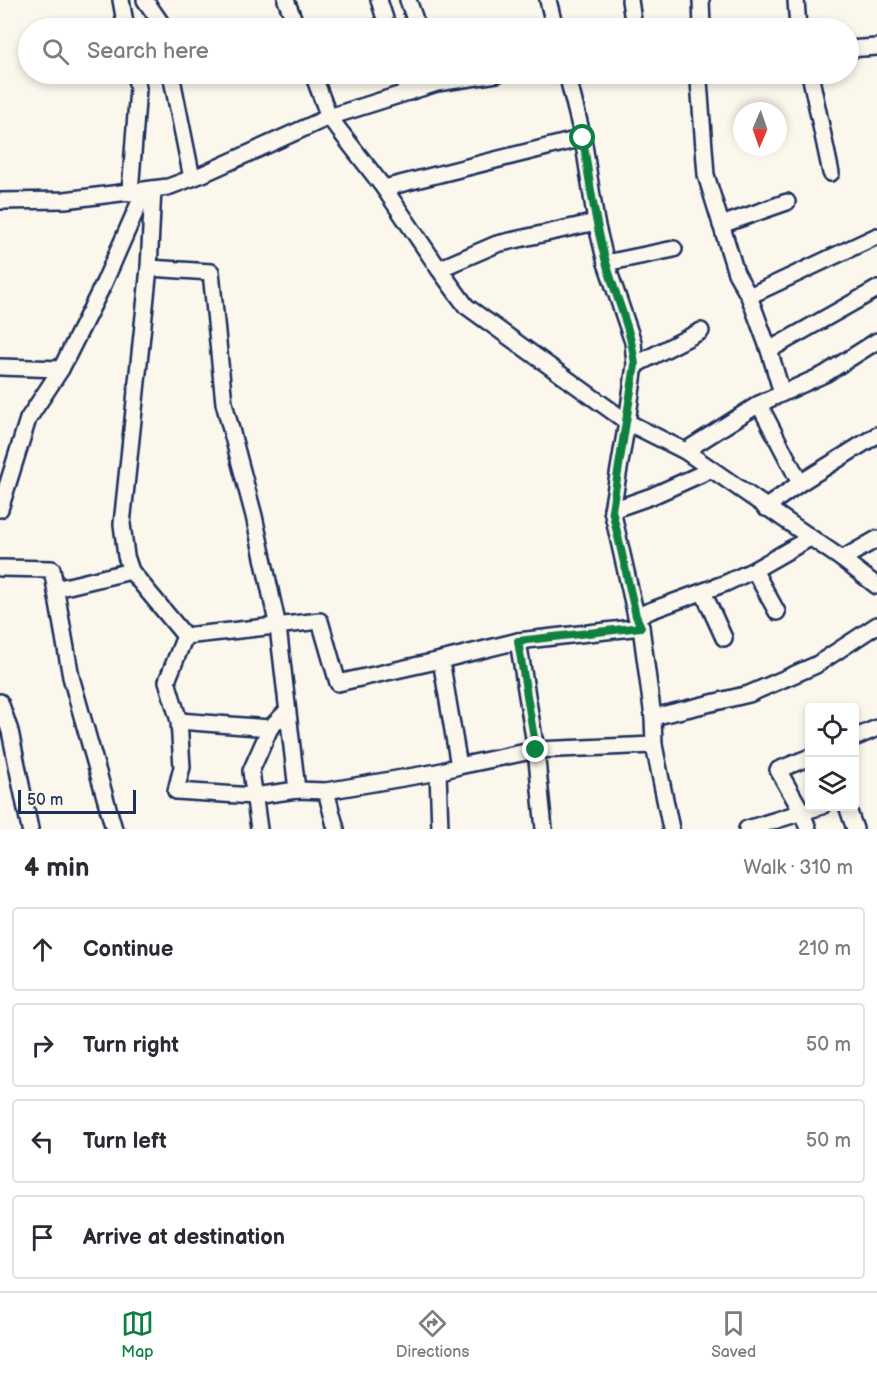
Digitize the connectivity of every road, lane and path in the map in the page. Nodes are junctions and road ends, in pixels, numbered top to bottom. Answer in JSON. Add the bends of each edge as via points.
{"nodes":[{"id":1,"x":121,"y":0,"type":"edge"},
{"id":2,"x":145,"y":0,"type":"edge"},
{"id":3,"x":286,"y":0,"type":"edge"},
{"id":4,"x":379,"y":0,"type":"edge"},
{"id":5,"x":408,"y":0,"type":"edge"},
{"id":6,"x":548,"y":0,"type":"edge"},
{"id":7,"x":630,"y":0,"type":"edge"},
{"id":8,"x":701,"y":0,"type":"edge"},
{"id":9,"x":796,"y":0,"type":"edge"},
{"id":10,"x":124,"y":18,"type":"edge"},
{"id":11,"x":158,"y":18,"type":"edge"},
{"id":12,"x":293,"y":18,"type":"edge"},
{"id":13,"x":385,"y":18,"type":"edge"},
{"id":14,"x":414,"y":18,"type":"edge"},
{"id":15,"x":552,"y":18,"type":"edge"},
{"id":16,"x":633,"y":18,"type":"edge"},
{"id":17,"x":702,"y":18,"type":"edge"},
{"id":18,"x":797,"y":18,"type":"edge"},
{"id":19,"x":877,"y":47,"type":"edge"},
{"id":20,"x":859,"y":48,"type":"edge"},
{"id":21,"x":137,"y":84,"type":"edge"},
{"id":22,"x":173,"y":84,"type":"edge"},
{"id":23,"x":317,"y":84,"type":"edge"},
{"id":24,"x":406,"y":84,"type":"edge"},
{"id":25,"x":424,"y":84,"type":"edge"},
{"id":26,"x":570,"y":84,"type":"edge"},
{"id":27,"x":699,"y":84,"type":"edge"},
{"id":28,"x":812,"y":84,"type":"edge"},
{"id":29,"x":409,"y":92,"type":"junction"},
{"id":30,"x":329,"y":117,"type":"junction"},
{"id":31,"x":583,"y":138,"type":"junction"},
{"id":32,"x":831,"y":173,"type":"dead end"},
{"id":33,"x":192,"y":178,"type":"junction"},
{"id":34,"x":384,"y":188,"type":"junction"},
{"id":35,"x":142,"y":191,"type":"junction"},
{"id":36,"x":0,"y":201,"type":"edge"},
{"id":37,"x":787,"y":202,"type":"dead end"},
{"id":38,"x":596,"y":222,"type":"junction"},
{"id":39,"x":721,"y":225,"type":"junction"},
{"id":40,"x":877,"y":236,"type":"edge"},
{"id":41,"x":674,"y":249,"type":"dead end"},
{"id":42,"x":606,"y":263,"type":"junction"},
{"id":43,"x":149,"y":268,"type":"junction"},
{"id":44,"x":439,"y":269,"type":"junction"},
{"id":45,"x":877,"y":289,"type":"edge"},
{"id":46,"x":749,"y":296,"type":"junction"},
{"id":47,"x":701,"y":330,"type":"dead end"},
{"id":48,"x":877,"y":341,"type":"edge"},
{"id":49,"x":769,"y":350,"type":"junction"},
{"id":50,"x":635,"y":365,"type":"junction"},
{"id":51,"x":0,"y":367,"type":"edge"},
{"id":52,"x":61,"y":369,"type":"junction"},
{"id":53,"x":782,"y":393,"type":"junction"},
{"id":54,"x":759,"y":404,"type":"junction"},
{"id":55,"x":627,"y":422,"type":"junction"},
{"id":56,"x":877,"y":435,"type":"edge"},
{"id":57,"x":685,"y":452,"type":"junction"},
{"id":58,"x":710,"y":470,"type":"junction"},
{"id":59,"x":5,"y":474,"type":"edge"},
{"id":60,"x":800,"y":483,"type":"junction"},
{"id":61,"x":765,"y":508,"type":"junction"},
{"id":62,"x":0,"y":509,"type":"edge"},
{"id":63,"x":612,"y":510,"type":"junction"},
{"id":64,"x":810,"y":538,"type":"junction"},
{"id":65,"x":877,"y":539,"type":"edge"},
{"id":66,"x":842,"y":559,"type":"junction"},
{"id":67,"x":0,"y":568,"type":"edge"},
{"id":68,"x":754,"y":570,"type":"junction"},
{"id":69,"x":130,"y":571,"type":"junction"},
{"id":70,"x":877,"y":586,"type":"edge"},
{"id":71,"x":56,"y":590,"type":"junction"},
{"id":72,"x":703,"y":592,"type":"junction"},
{"id":73,"x":777,"y":612,"type":"dead end"},
{"id":74,"x":638,"y":621,"type":"junction"},
{"id":75,"x":877,"y":626,"type":"edge"},
{"id":76,"x":278,"y":627,"type":"junction"},
{"id":77,"x":185,"y":636,"type":"junction"},
{"id":78,"x":724,"y":638,"type":"dead end"},
{"id":79,"x":518,"y":641,"type":"junction"},
{"id":80,"x":441,"y":660,"type":"junction"},
{"id":81,"x":0,"y":702,"type":"edge"},
{"id":82,"x":286,"y":712,"type":"junction"},
{"id":83,"x":653,"y":717,"type":"junction"},
{"id":84,"x":179,"y":721,"type":"junction"},
{"id":85,"x":270,"y":728,"type":"junction"},
{"id":86,"x":877,"y":728,"type":"edge"},
{"id":87,"x":10,"y":730,"type":"junction"},
{"id":88,"x":859,"y":736,"type":"edge"},
{"id":89,"x":654,"y":745,"type":"junction"},
{"id":90,"x":0,"y":750,"type":"edge"},
{"id":91,"x":536,"y":750,"type":"junction"},
{"id":92,"x":805,"y":759,"type":"edge"},
{"id":93,"x":459,"y":766,"type":"junction"},
{"id":94,"x":438,"y":772,"type":"junction"},
{"id":95,"x":297,"y":790,"type":"junction"},
{"id":96,"x":326,"y":791,"type":"junction"},
{"id":97,"x":254,"y":796,"type":"junction"},
{"id":98,"x":806,"y":811,"type":"edge"},
{"id":99,"x":848,"y":811,"type":"edge"},
{"id":100,"x":802,"y":812,"type":"junction"},
{"id":101,"x":30,"y":829,"type":"edge"},
{"id":102,"x":114,"y":829,"type":"edge"},
{"id":103,"x":259,"y":829,"type":"edge"},
{"id":104,"x":336,"y":829,"type":"edge"},
{"id":105,"x":440,"y":829,"type":"edge"},
{"id":106,"x":544,"y":829,"type":"edge"},
{"id":107,"x":671,"y":829,"type":"edge"},
{"id":108,"x":747,"y":829,"type":"edge"},
{"id":109,"x":808,"y":829,"type":"edge"},
{"id":110,"x":855,"y":829,"type":"edge"}],
"edges":[{"from":1,"to":10,"type":"street"},
{"from":2,"to":11,"type":"street"},
{"from":3,"to":12,"type":"street"},
{"from":4,"to":13,"type":"street"},
{"from":5,"to":14,"type":"street"},
{"from":6,"to":15,"type":"street"},
{"from":7,"to":16,"type":"street"},
{"from":8,"to":17,"type":"street"},
{"from":9,"to":18,"type":"street"},
{"from":19,"to":20,"type":"street"},
{"from":21,"to":35,"type":"street"},
{"from":22,"to":33,"type":"street"},
{"from":23,"to":30,"type":"street"},
{"from":24,"to":29,"type":"street"},
{"from":25,"to":29,"type":"street"},
{"from":26,"to":31,"type":"street"},
{"from":27,"to":39,"type":"street","via":[[706,175]]},
{"from":28,"to":32,"type":"street"},
{"from":29,"to":30,"type":"street"},
{"from":30,"to":33,"type":"street"},
{"from":30,"to":34,"type":"street"},
{"from":31,"to":34,"type":"street"},
{"from":31,"to":38,"type":"street"},
{"from":33,"to":35,"type":"street"},
{"from":34,"to":44,"type":"street"},
{"from":35,"to":36,"type":"street","via":[[65,200]]},
{"from":35,"to":43,"type":"street"},
{"from":35,"to":52,"type":"street","via":[[104,283]]},
{"from":37,"to":39,"type":"street"},
{"from":38,"to":42,"type":"street"},
{"from":38,"to":44,"type":"street","via":[[497,244]]},
{"from":39,"to":46,"type":"street","via":[[736,273]]},
{"from":40,"to":46,"type":"street"},
{"from":41,"to":42,"type":"street"},
{"from":42,"to":50,"type":"street","via":[[633,342]]},
{"from":43,"to":69,"type":"street","via":[[122,524]]},
{"from":43,"to":76,"type":"street","via":[[211,272],[224,403]]},
{"from":44,"to":55,"type":"street","via":[[466,306]]},
{"from":45,"to":49,"type":"street"},
{"from":46,"to":49,"type":"street"},
{"from":47,"to":50,"type":"street"},
{"from":48,"to":53,"type":"street","via":[[825,374]]},
{"from":49,"to":53,"type":"street"},
{"from":50,"to":55,"type":"street"},
{"from":51,"to":52,"type":"street"},
{"from":52,"to":59,"type":"street","via":[[28,419]]},
{"from":53,"to":54,"type":"street"},
{"from":54,"to":57,"type":"street"},
{"from":54,"to":60,"type":"street"},
{"from":55,"to":57,"type":"street"},
{"from":55,"to":63,"type":"street"},
{"from":56,"to":60,"type":"street"},
{"from":57,"to":58,"type":"street"},
{"from":58,"to":61,"type":"street"},
{"from":58,"to":63,"type":"street"},
{"from":59,"to":62,"type":"street"},
{"from":60,"to":61,"type":"street"},
{"from":61,"to":64,"type":"street"},
{"from":63,"to":74,"type":"street"},
{"from":64,"to":66,"type":"street"},
{"from":64,"to":68,"type":"street"},
{"from":65,"to":66,"type":"street"},
{"from":66,"to":70,"type":"street"},
{"from":67,"to":71,"type":"street","via":[[52,569]]},
{"from":68,"to":72,"type":"street"},
{"from":68,"to":73,"type":"street"},
{"from":69,"to":71,"type":"street"},
{"from":69,"to":77,"type":"street"},
{"from":71,"to":102,"type":"street","via":[[71,677]]},
{"from":72,"to":74,"type":"street"},
{"from":72,"to":78,"type":"street"},
{"from":74,"to":79,"type":"street"},
{"from":74,"to":83,"type":"street"},
{"from":75,"to":83,"type":"street","via":[[816,665],[749,694]]},
{"from":76,"to":77,"type":"street"},
{"from":76,"to":80,"type":"street","via":[[320,621],[338,683]]},
{"from":76,"to":82,"type":"street"},
{"from":77,"to":84,"type":"street","via":[[167,681]]},
{"from":79,"to":80,"type":"street"},
{"from":79,"to":91,"type":"street"},
{"from":80,"to":93,"type":"street"},
{"from":81,"to":87,"type":"street"},
{"from":82,"to":85,"type":"street"},
{"from":82,"to":95,"type":"street"},
{"from":83,"to":89,"type":"street"},
{"from":84,"to":85,"type":"street"},
{"from":84,"to":97,"type":"street","via":[[182,767],[176,792]]},
{"from":85,"to":97,"type":"street","via":[[251,771]]},
{"from":86,"to":88,"type":"street"},
{"from":87,"to":90,"type":"street"},
{"from":87,"to":101,"type":"street"},
{"from":89,"to":91,"type":"street"},
{"from":89,"to":107,"type":"street"},
{"from":91,"to":93,"type":"street"},
{"from":91,"to":106,"type":"street"},
{"from":92,"to":100,"type":"street","via":[[778,770]]},
{"from":93,"to":94,"type":"street"},
{"from":94,"to":96,"type":"street"},
{"from":94,"to":105,"type":"street"},
{"from":95,"to":96,"type":"street"},
{"from":95,"to":97,"type":"street"},
{"from":96,"to":104,"type":"street"},
{"from":97,"to":103,"type":"street"},
{"from":98,"to":100,"type":"street"},
{"from":99,"to":110,"type":"street"},
{"from":100,"to":108,"type":"street"},
{"from":100,"to":109,"type":"street"}]}
